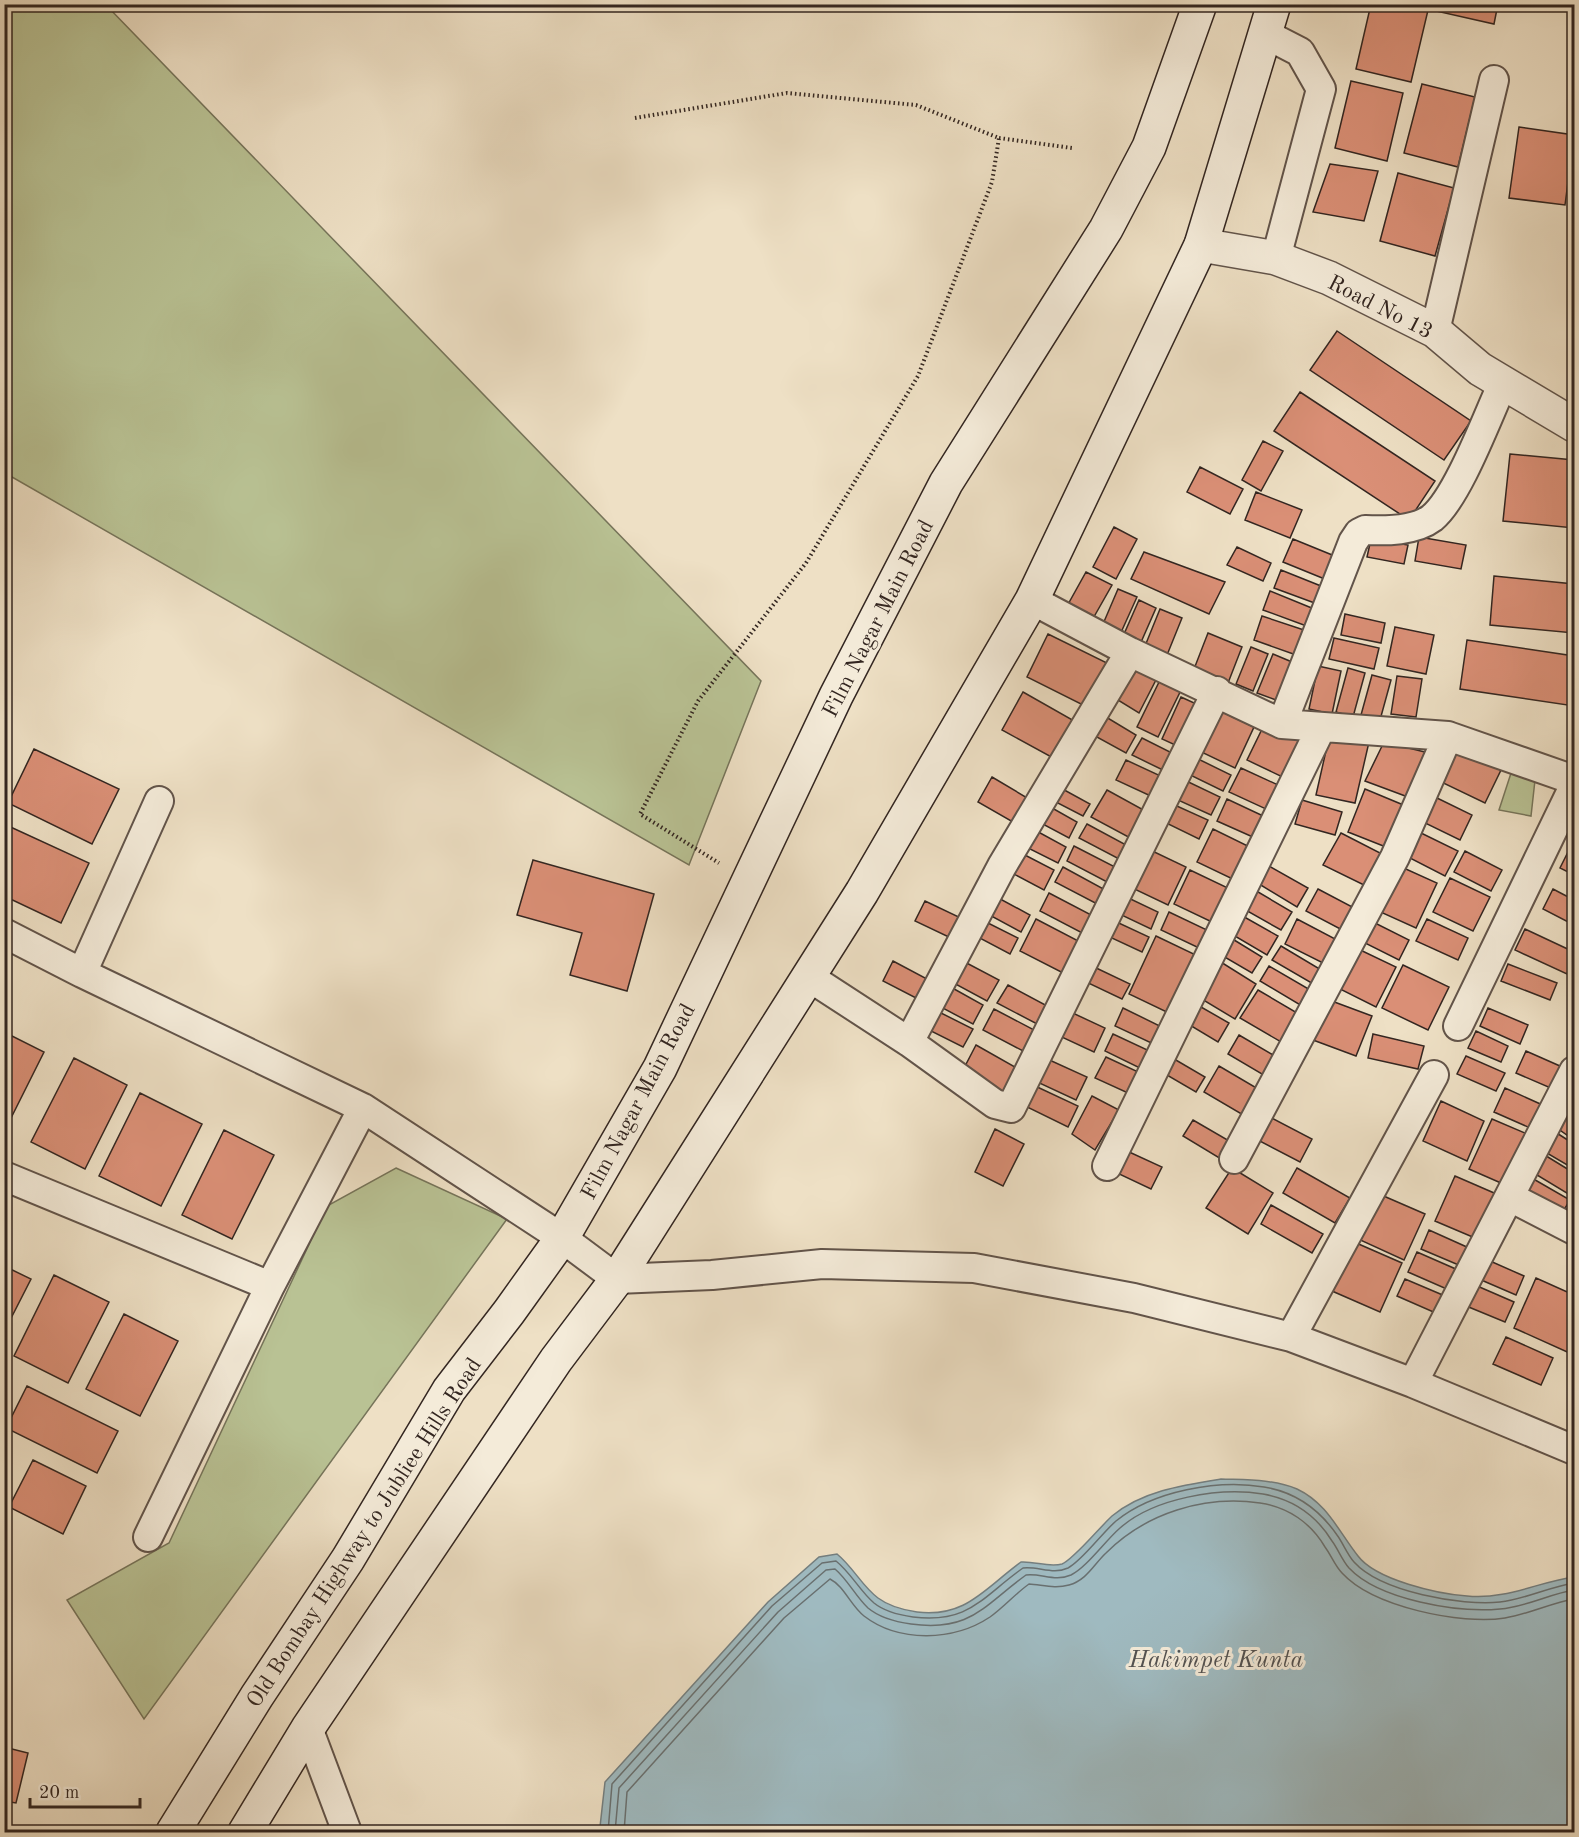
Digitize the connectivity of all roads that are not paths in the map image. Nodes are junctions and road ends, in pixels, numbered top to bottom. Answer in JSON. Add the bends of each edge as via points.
{"nodes":[{"id":1,"x":1200,"y":4,"type":"edge"},
{"id":2,"x":1269,"y":19,"type":"edge"},
{"id":3,"x":1494,"y":80,"type":"dead end"},
{"id":4,"x":1201,"y":245,"type":"junction"},
{"id":5,"x":1276,"y":258,"type":"junction"},
{"id":6,"x":1436,"y":331,"type":"junction"},
{"id":7,"x":1503,"y":383,"type":"junction"},
{"id":8,"x":1575,"y":425,"type":"edge"},
{"id":9,"x":1032,"y":600,"type":"junction"},
{"id":10,"x":1130,"y":652,"type":"junction"},
{"id":11,"x":1217,"y":691,"type":"junction"},
{"id":12,"x":1282,"y":724,"type":"junction"},
{"id":13,"x":1321,"y":728,"type":"junction"},
{"id":14,"x":1448,"y":736,"type":"junction"},
{"id":15,"x":1575,"y":780,"type":"edge"},
{"id":16,"x":1575,"y":786,"type":"edge"},
{"id":17,"x":159,"y":801,"type":"dead end"},
{"id":18,"x":4,"y":933,"type":"edge"},
{"id":19,"x":82,"y":973,"type":"junction"},
{"id":20,"x":809,"y":977,"type":"junction"},
{"id":21,"x":1458,"y":1026,"type":"dead end"},
{"id":22,"x":909,"y":1042,"type":"junction"},
{"id":23,"x":1575,"y":1071,"type":"edge"},
{"id":24,"x":1434,"y":1075,"type":"dead end"},
{"id":25,"x":363,"y":1108,"type":"junction"},
{"id":26,"x":1234,"y":1159,"type":"dead end"},
{"id":27,"x":1107,"y":1166,"type":"dead end"},
{"id":28,"x":4,"y":1176,"type":"edge"},
{"id":29,"x":1510,"y":1197,"type":"junction"},
{"id":30,"x":1575,"y":1230,"type":"edge"},
{"id":31,"x":562,"y":1238,"type":"junction"},
{"id":32,"x":617,"y":1278,"type":"junction"},
{"id":33,"x":270,"y":1286,"type":"junction"},
{"id":34,"x":1291,"y":1337,"type":"junction"},
{"id":35,"x":1413,"y":1383,"type":"junction"},
{"id":36,"x":1575,"y":1450,"type":"edge"},
{"id":37,"x":148,"y":1536,"type":"dead end"},
{"id":38,"x":308,"y":1728,"type":"junction"},
{"id":39,"x":173,"y":1833,"type":"edge"},
{"id":40,"x":245,"y":1833,"type":"edge"},
{"id":41,"x":347,"y":1833,"type":"edge"}],
"edges":[{"from":1,"to":31,"type":"main road","name":"Film Nagar Main Road","via":[[1149,147],[1106,229],[946,483],[836,696],[660,1068]]},
{"from":2,"to":4,"type":"main road"},
{"from":2,"to":5,"type":"street","via":[[1300,52],[1321,89]]},
{"from":3,"to":6,"type":"street"},
{"from":4,"to":5,"type":"main road","name":"Road No 13"},
{"from":4,"to":9,"type":"main road"},
{"from":5,"to":6,"type":"main road","name":"Road No 13","via":[[1329,278]]},
{"from":6,"to":7,"type":"main road","name":"Road No 13","via":[[1480,369]]},
{"from":7,"to":8,"type":"main road","name":"Road No 13"},
{"from":7,"to":12,"type":"street","via":[[1455,486],[1433,517],[1409,527],[1365,530],[1353,542]]},
{"from":9,"to":10,"type":"street"},
{"from":9,"to":20,"type":"main road"},
{"from":10,"to":11,"type":"street"},
{"from":10,"to":22,"type":"street","via":[[1002,866]]},
{"from":11,"to":12,"type":"street"},
{"from":11,"to":22,"type":"street","via":[[1011,1108],[995,1104]]},
{"from":12,"to":13,"type":"street"},
{"from":13,"to":14,"type":"street"},
{"from":13,"to":27,"type":"street"},
{"from":14,"to":15,"type":"street"},
{"from":14,"to":26,"type":"street","via":[[1395,857]]},
{"from":16,"to":21,"type":"street"},
{"from":17,"to":19,"type":"street"},
{"from":18,"to":19,"type":"street"},
{"from":19,"to":25,"type":"street"},
{"from":20,"to":22,"type":"street"},
{"from":20,"to":32,"type":"main road"},
{"from":23,"to":29,"type":"street"},
{"from":24,"to":34,"type":"street"},
{"from":25,"to":31,"type":"street"},
{"from":25,"to":33,"type":"street"},
{"from":28,"to":33,"type":"street"},
{"from":29,"to":30,"type":"street"},
{"from":29,"to":35,"type":"street"},
{"from":31,"to":32,"type":"street"},
{"from":31,"to":39,"type":"main road","name":"Old Bombay Highway to Jubliee Hills Road","via":[[449,1390],[348,1559]]},
{"from":32,"to":34,"type":"street","via":[[712,1275],[822,1264],[974,1268],[1134,1298]]},
{"from":32,"to":38,"type":"main road","via":[[556,1360]]},
{"from":33,"to":37,"type":"street"},
{"from":34,"to":35,"type":"street"},
{"from":35,"to":36,"type":"street"},
{"from":38,"to":40,"type":"main road"},
{"from":38,"to":41,"type":"street"}]}
